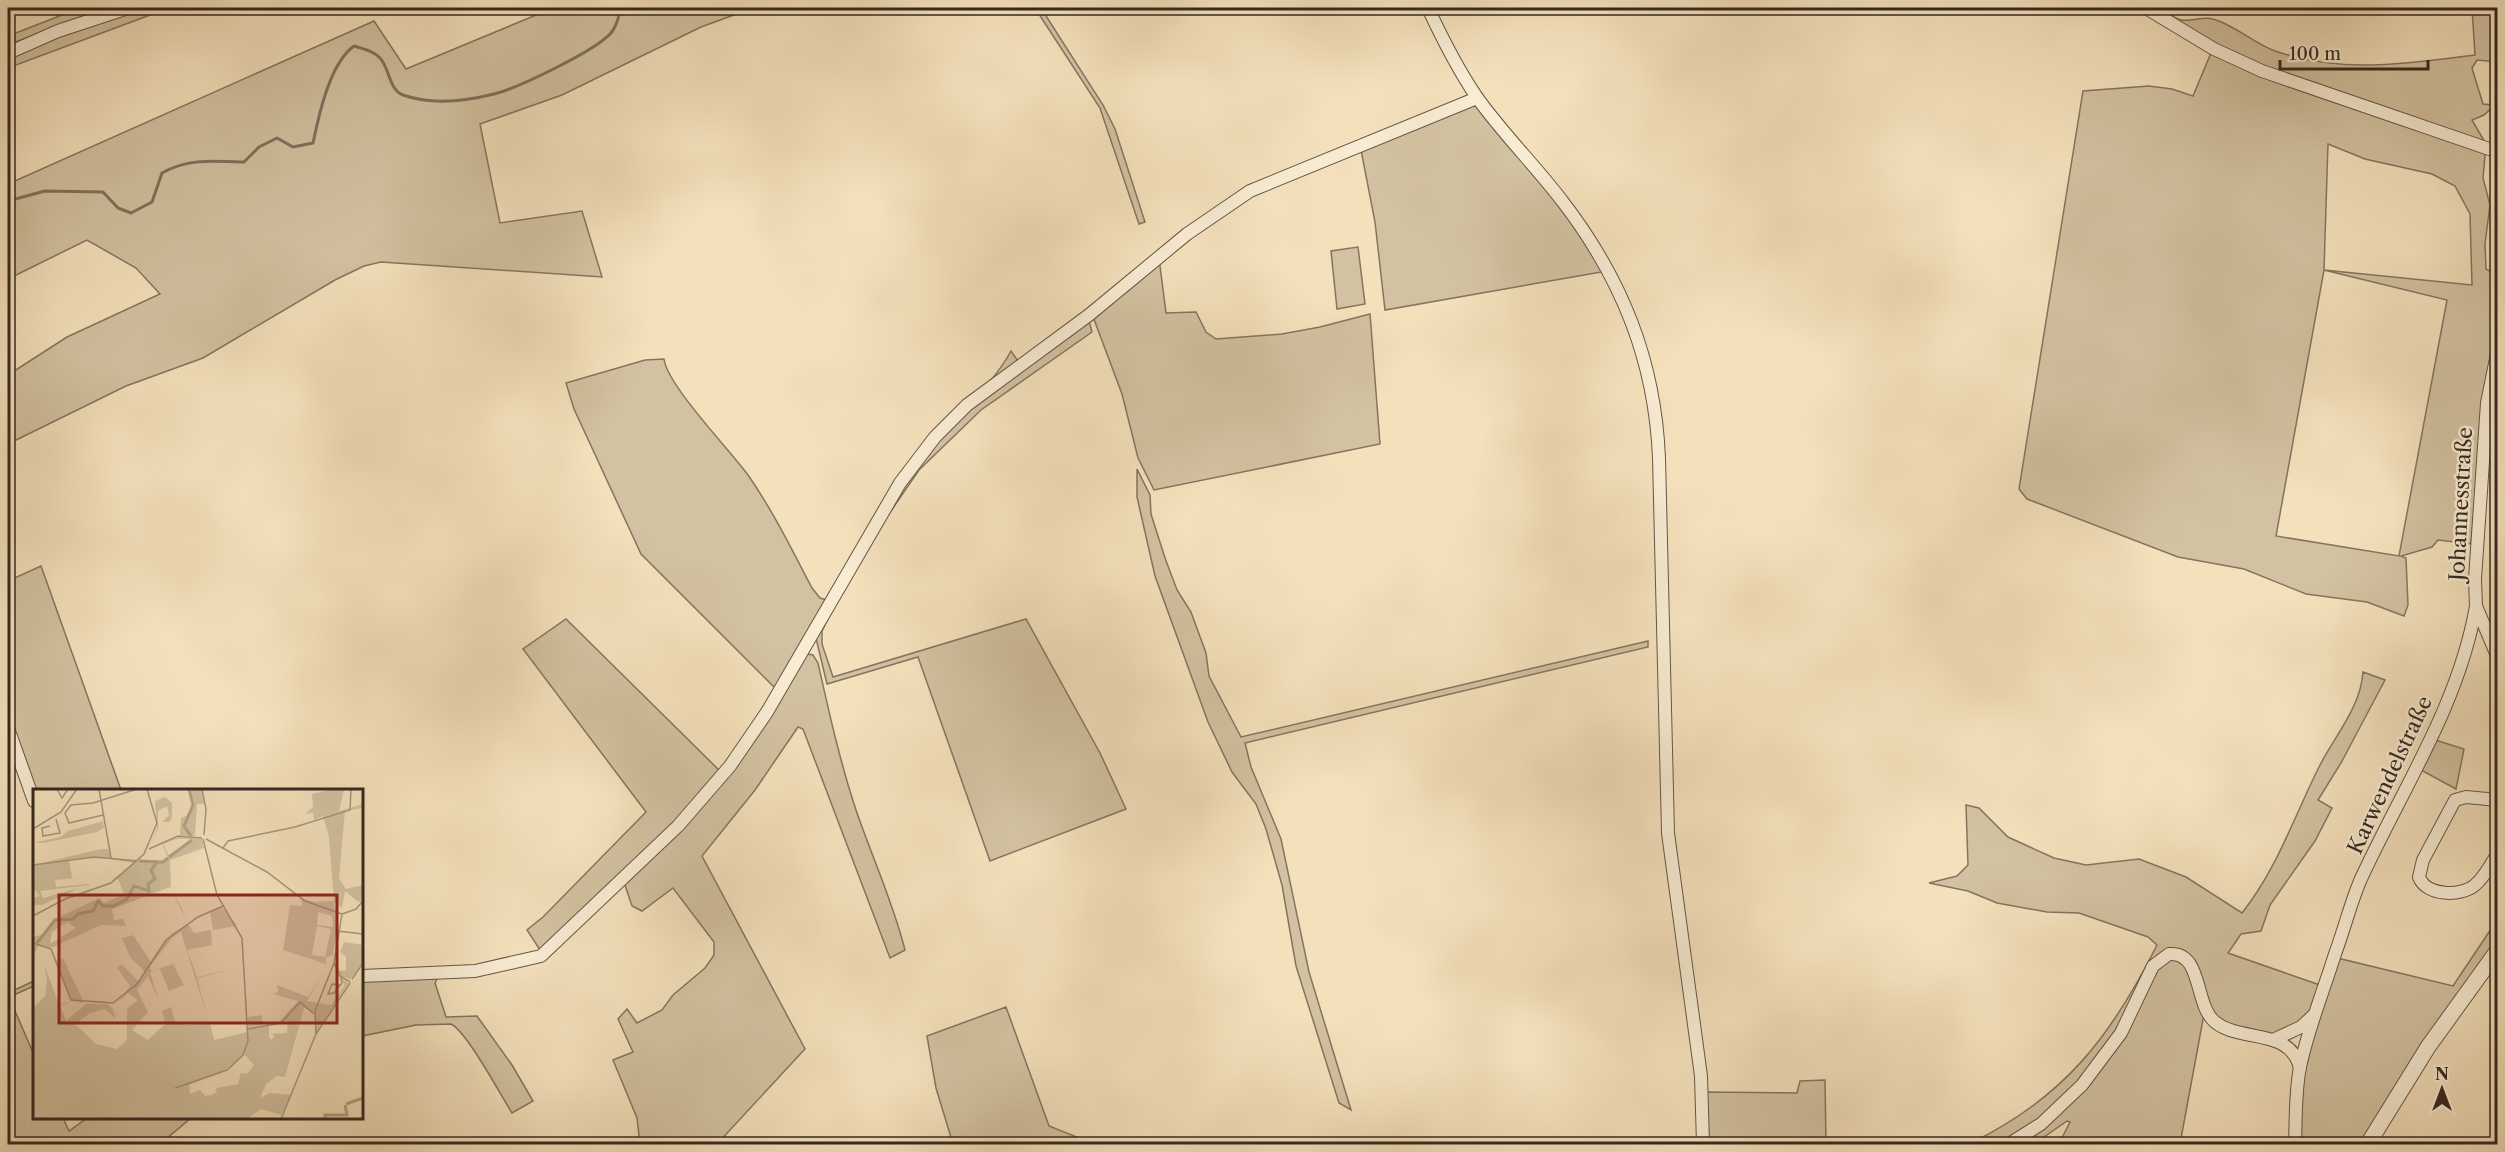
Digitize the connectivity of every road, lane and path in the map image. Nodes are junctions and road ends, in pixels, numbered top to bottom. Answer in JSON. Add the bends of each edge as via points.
{"nodes":[{"id":1,"x":128,"y":8,"type":"edge"},
{"id":2,"x":1428,"y":8,"type":"edge"},
{"id":3,"x":2145,"y":8,"type":"edge"},
{"id":4,"x":8,"y":53,"type":"edge"},
{"id":5,"x":1477,"y":98,"type":"junction"},
{"id":6,"x":2498,"y":152,"type":"edge"},
{"id":7,"x":2498,"y":349,"type":"edge"},
{"id":8,"x":2476,"y":606,"type":"junction"},
{"id":9,"x":2498,"y":658,"type":"edge"},
{"id":10,"x":8,"y":728,"type":"edge"},
{"id":11,"x":33,"y":798,"type":"edge"},
{"id":12,"x":2498,"y":800,"type":"edge"},
{"id":13,"x":2498,"y":854,"type":"edge"},
{"id":14,"x":2498,"y":950,"type":"edge"},
{"id":15,"x":363,"y":976,"type":"edge"},
{"id":16,"x":2315,"y":1014,"type":"junction"},
{"id":17,"x":2275,"y":1040,"type":"junction"},
{"id":18,"x":2300,"y":1070,"type":"junction"},
{"id":19,"x":1703,"y":1144,"type":"edge"},
{"id":20,"x":2009,"y":1144,"type":"edge"},
{"id":21,"x":2295,"y":1144,"type":"edge"},
{"id":22,"x":2368,"y":1144,"type":"edge"}],
"edges":[{"from":1,"to":4,"type":"street","via":[[58,31]]},
{"from":2,"to":5,"type":"street"},
{"from":3,"to":6,"type":"street","via":[[2214,49],[2262,71]]},
{"from":5,"to":15,"type":"street","via":[[1250,191],[1187,234],[1089,315],[968,405],[935,437],[900,483],[767,712],[730,766],[678,826],[541,956],[475,971]]},
{"from":5,"to":19,"type":"street","via":[[1563,201],[1618,287],[1634,327],[1656,409],[1668,833],[1701,1076]]},
{"from":7,"to":8,"type":"street","name":"Johannesstraße","via":[[2487,403],[2480,476]]},
{"from":8,"to":9,"type":"street","name":"Johannesstraße"},
{"from":8,"to":16,"type":"street","name":"Karwendelstraße","via":[[2456,681],[2360,882]]},
{"from":10,"to":11,"type":"street"},
{"from":12,"to":13,"type":"street","via":[[2455,800],[2423,860],[2419,877],[2426,887],[2456,893],[2479,881]]},
{"from":14,"to":22,"type":"street","via":[[2428,1047]]},
{"from":16,"to":17,"type":"street","via":[[2301,1027]]},
{"from":16,"to":18,"type":"street","name":"Karwendelstraße"},
{"from":17,"to":18,"type":"street","via":[[2290,1050]]},
{"from":17,"to":20,"type":"street","via":[[2231,1031],[2213,1021],[2199,997],[2191,965],[2183,957],[2169,954],[2153,966],[2121,1033],[2082,1085],[2041,1124]]},
{"from":18,"to":21,"type":"street","name":"Karwendelstraße"}]}
